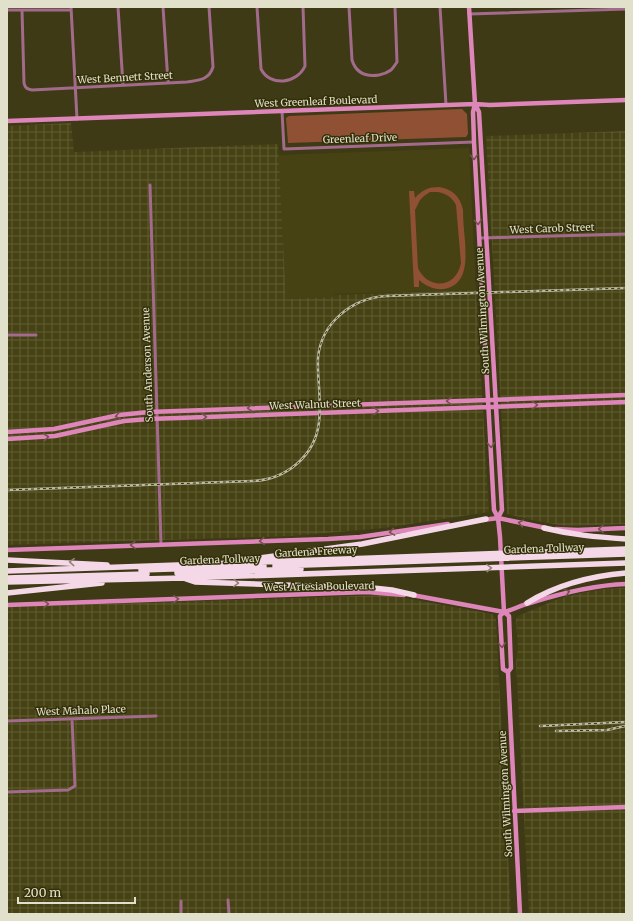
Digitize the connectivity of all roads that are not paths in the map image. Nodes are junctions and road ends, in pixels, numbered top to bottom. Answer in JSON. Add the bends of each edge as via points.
{"nodes":[{"id":1,"x":118,"y":7,"type":"edge"},
{"id":2,"x":163,"y":7,"type":"edge"},
{"id":3,"x":209,"y":7,"type":"edge"},
{"id":4,"x":257,"y":7,"type":"edge"},
{"id":5,"x":303,"y":7,"type":"edge"},
{"id":6,"x":349,"y":7,"type":"edge"},
{"id":7,"x":395,"y":7,"type":"edge"},
{"id":8,"x":440,"y":7,"type":"edge"},
{"id":9,"x":469,"y":7,"type":"edge"},
{"id":10,"x":71,"y":8,"type":"edge"},
{"id":11,"x":626,"y":9,"type":"edge"},
{"id":12,"x":7,"y":10,"type":"edge"},
{"id":13,"x":22,"y":10,"type":"junction"},
{"id":14,"x":469,"y":14,"type":"junction"},
{"id":15,"x":168,"y":82,"type":"junction"},
{"id":16,"x":123,"y":84,"type":"junction"},
{"id":17,"x":76,"y":88,"type":"junction"},
{"id":18,"x":626,"y":100,"type":"edge"},
{"id":19,"x":475,"y":104,"type":"junction"},
{"id":20,"x":446,"y":105,"type":"junction"},
{"id":21,"x":282,"y":111,"type":"junction"},
{"id":22,"x":77,"y":119,"type":"junction"},
{"id":23,"x":7,"y":121,"type":"edge"},
{"id":24,"x":474,"y":142,"type":"junction"},
{"id":25,"x":150,"y":185,"type":"dead end"},
{"id":26,"x":626,"y":234,"type":"edge"},
{"id":27,"x":479,"y":238,"type":"junction"},
{"id":28,"x":487,"y":238,"type":"junction"},
{"id":29,"x":36,"y":334,"type":"dead end"},
{"id":30,"x":7,"y":335,"type":"edge"},
{"id":31,"x":626,"y":395,"type":"edge"},
{"id":32,"x":589,"y":396,"type":"junction"},
{"id":33,"x":611,"y":396,"type":"junction"},
{"id":34,"x":572,"y":397,"type":"junction"},
{"id":35,"x":550,"y":398,"type":"junction"},
{"id":36,"x":488,"y":400,"type":"junction"},
{"id":37,"x":496,"y":400,"type":"junction"},
{"id":38,"x":611,"y":402,"type":"junction"},
{"id":39,"x":626,"y":402,"type":"edge"},
{"id":40,"x":589,"y":403,"type":"junction"},
{"id":41,"x":551,"y":404,"type":"junction"},
{"id":42,"x":572,"y":404,"type":"junction"},
{"id":43,"x":496,"y":406,"type":"junction"},
{"id":44,"x":489,"y":407,"type":"junction"},
{"id":45,"x":156,"y":412,"type":"junction"},
{"id":46,"x":157,"y":418,"type":"junction"},
{"id":47,"x":7,"y":432,"type":"edge"},
{"id":48,"x":7,"y":440,"type":"edge"},
{"id":49,"x":498,"y":518,"type":"junction"},
{"id":50,"x":486,"y":519,"type":"junction"},
{"id":51,"x":544,"y":528,"type":"junction"},
{"id":52,"x":626,"y":528,"type":"edge"},
{"id":53,"x":626,"y":539,"type":"edge"},
{"id":54,"x":161,"y":544,"type":"junction"},
{"id":55,"x":626,"y":549,"type":"edge"},
{"id":56,"x":7,"y":550,"type":"edge"},
{"id":57,"x":626,"y":554,"type":"edge"},
{"id":58,"x":626,"y":557,"type":"edge"},
{"id":59,"x":7,"y":560,"type":"edge"},
{"id":60,"x":626,"y":563,"type":"edge"},
{"id":61,"x":199,"y":564,"type":"junction"},
{"id":62,"x":139,"y":567,"type":"junction"},
{"id":63,"x":7,"y":571,"type":"edge"},
{"id":64,"x":626,"y":573,"type":"edge"},
{"id":65,"x":7,"y":575,"type":"edge"},
{"id":66,"x":7,"y":578,"type":"edge"},
{"id":67,"x":184,"y":578,"type":"junction"},
{"id":68,"x":136,"y":579,"type":"junction"},
{"id":69,"x":7,"y":582,"type":"edge"},
{"id":70,"x":626,"y":584,"type":"edge"},
{"id":71,"x":7,"y":593,"type":"edge"},
{"id":72,"x":414,"y":595,"type":"junction"},
{"id":73,"x":527,"y":603,"type":"junction"},
{"id":74,"x":7,"y":605,"type":"edge"},
{"id":75,"x":504,"y":612,"type":"junction"},
{"id":76,"x":508,"y":672,"type":"junction"},
{"id":77,"x":156,"y":716,"type":"dead end"},
{"id":78,"x":72,"y":719,"type":"junction"},
{"id":79,"x":7,"y":721,"type":"edge"},
{"id":80,"x":7,"y":792,"type":"edge"},
{"id":81,"x":626,"y":807,"type":"edge"},
{"id":82,"x":514,"y":811,"type":"junction"},
{"id":83,"x":228,"y":900,"type":"dead end"},
{"id":84,"x":181,"y":901,"type":"dead end"},
{"id":85,"x":181,"y":914,"type":"edge"},
{"id":86,"x":229,"y":914,"type":"edge"},
{"id":87,"x":520,"y":914,"type":"edge"}],
"edges":[{"from":1,"to":16,"type":"street"},
{"from":2,"to":15,"type":"street"},
{"from":3,"to":15,"type":"street","name":"West Bennett Street","via":[[213,67],[211,73],[207,78],[200,80]]},
{"from":4,"to":5,"type":"street","via":[[261,69],[271,80],[297,78],[305,66]]},
{"from":6,"to":7,"type":"street","via":[[354,67],[365,75],[374,76],[392,70],[397,62]]},
{"from":8,"to":20,"type":"street"},
{"from":9,"to":14,"type":"main road","name":"South Wilmington Avenue"},
{"from":10,"to":13,"type":"street"},
{"from":10,"to":17,"type":"street"},
{"from":11,"to":14,"type":"street"},
{"from":12,"to":13,"type":"street"},
{"from":13,"to":17,"type":"street","name":"West Bennett Street","via":[[25,87],[28,90]]},
{"from":14,"to":19,"type":"main road","name":"South Wilmington Avenue"},
{"from":15,"to":16,"type":"street","name":"West Bennett Street"},
{"from":16,"to":17,"type":"street","name":"West Bennett Street"},
{"from":17,"to":22,"type":"street"},
{"from":18,"to":19,"type":"main road","name":"West Greenleaf Boulevard"},
{"from":19,"to":20,"type":"main road","name":"West Greenleaf Boulevard"},
{"from":19,"to":24,"type":"main road","name":"South Wilmington Avenue","via":[[472,112]]},
{"from":19,"to":28,"type":"main road","name":"South Wilmington Avenue","via":[[479,112]]},
{"from":20,"to":21,"type":"main road","name":"West Greenleaf Boulevard"},
{"from":21,"to":22,"type":"main road","name":"West Greenleaf Boulevard"},
{"from":21,"to":24,"type":"street","name":"Greenleaf Drive","via":[[284,149]]},
{"from":22,"to":23,"type":"main road","name":"West Greenleaf Boulevard"},
{"from":24,"to":27,"type":"main road","name":"South Wilmington Avenue","one_way":true},
{"from":25,"to":45,"type":"street","name":"South Anderson Avenue"},
{"from":26,"to":28,"type":"street","name":"West Carob Street"},
{"from":27,"to":28,"type":"street","name":"West Carob Street"},
{"from":27,"to":36,"type":"main road","name":"South Wilmington Avenue"},
{"from":28,"to":37,"type":"main road","name":"South Wilmington Avenue"},
{"from":29,"to":30,"type":"street"},
{"from":31,"to":33,"type":"main road","name":"West Walnut Street"},
{"from":32,"to":33,"type":"main road","name":"West Walnut Street"},
{"from":32,"to":34,"type":"main road","name":"West Walnut Street"},
{"from":32,"to":40,"type":"street"},
{"from":33,"to":38,"type":"street"},
{"from":34,"to":35,"type":"main road","name":"West Walnut Street"},
{"from":34,"to":42,"type":"street"},
{"from":35,"to":37,"type":"main road","name":"West Walnut Street"},
{"from":35,"to":41,"type":"street"},
{"from":36,"to":37,"type":"main road","name":"West Walnut Street"},
{"from":36,"to":44,"type":"main road","name":"South Wilmington Avenue"},
{"from":36,"to":45,"type":"main road","name":"West Walnut Street","one_way":true},
{"from":37,"to":43,"type":"main road","name":"South Wilmington Avenue"},
{"from":38,"to":39,"type":"main road","name":"West Walnut Street"},
{"from":38,"to":40,"type":"main road","name":"West Walnut Street"},
{"from":40,"to":42,"type":"main road","name":"West Walnut Street"},
{"from":41,"to":42,"type":"main road","name":"West Walnut Street"},
{"from":43,"to":41,"type":"main road","name":"West Walnut Street","one_way":true},
{"from":43,"to":44,"type":"main road","name":"West Walnut Street"},
{"from":43,"to":49,"type":"main road","name":"South Wilmington Avenue","via":[[502,510]]},
{"from":46,"to":44,"type":"main road","name":"West Walnut Street","one_way":true},
{"from":44,"to":49,"type":"main road","name":"South Wilmington Avenue","one_way":true,"via":[[494,510]]},
{"from":45,"to":46,"type":"street","name":"South Anderson Avenue"},
{"from":45,"to":47,"type":"main road","name":"West Walnut Street","one_way":true,"via":[[119,415],[54,430]]},
{"from":48,"to":46,"type":"main road","name":"West Walnut Street","one_way":true,"via":[[48,437],[124,421]]},
{"from":46,"to":54,"type":"street","name":"South Anderson Avenue"},
{"from":49,"to":50,"type":"main road"},
{"from":51,"to":49,"type":"main road","one_way":true},
{"from":49,"to":75,"type":"main road","name":"South Wilmington Avenue"},
{"from":50,"to":54,"type":"main road","one_way":true,"via":[[357,537]]},
{"from":50,"to":61,"type":"highway","via":[[337,548]]},
{"from":52,"to":51,"type":"main road","one_way":true},
{"from":51,"to":53,"type":"highway","via":[[569,534]]},
{"from":54,"to":56,"type":"main road","one_way":true},
{"from":55,"to":61,"type":"highway","name":"Gardena Freeway"},
{"from":57,"to":65,"type":"highway","name":"Gardena Tollway"},
{"from":58,"to":66,"type":"highway","name":"Gardena Tollway"},
{"from":62,"to":59,"type":"highway","one_way":true},
{"from":67,"to":60,"type":"highway","one_way":true},
{"from":61,"to":62,"type":"highway","name":"Gardena Freeway"},
{"from":62,"to":63,"type":"highway","name":"Gardena Freeway"},
{"from":64,"to":73,"type":"highway","via":[[572,582]]},
{"from":67,"to":68,"type":"highway"},
{"from":67,"to":72,"type":"highway","one_way":true,"via":[[195,582],[373,588]]},
{"from":68,"to":69,"type":"highway"},
{"from":68,"to":71,"type":"highway"},
{"from":73,"to":70,"type":"main road","name":"West Artesia Boulevard","one_way":true,"via":[[574,590]]},
{"from":74,"to":72,"type":"main road","name":"West Artesia Boulevard","one_way":true,"via":[[367,592]]},
{"from":72,"to":75,"type":"main road","name":"West Artesia Boulevard"},
{"from":73,"to":75,"type":"main road","name":"West Artesia Boulevard","via":[[515,610]]},
{"from":75,"to":76,"type":"main road","name":"South Wilmington Avenue","via":[[509,616],[511,668]]},
{"from":75,"to":76,"type":"main road","name":"South Wilmington Avenue","one_way":true,"via":[[500,616],[503,669]]},
{"from":76,"to":82,"type":"main road","name":"South Wilmington Avenue"},
{"from":77,"to":78,"type":"street","name":"West Mahalo Place"},
{"from":78,"to":79,"type":"street","name":"West Mahalo Place"},
{"from":78,"to":80,"type":"street","via":[[75,786],[68,790]]},
{"from":81,"to":82,"type":"main road"},
{"from":82,"to":87,"type":"main road","name":"South Wilmington Avenue"},
{"from":83,"to":86,"type":"street"},
{"from":84,"to":85,"type":"street"}]}
